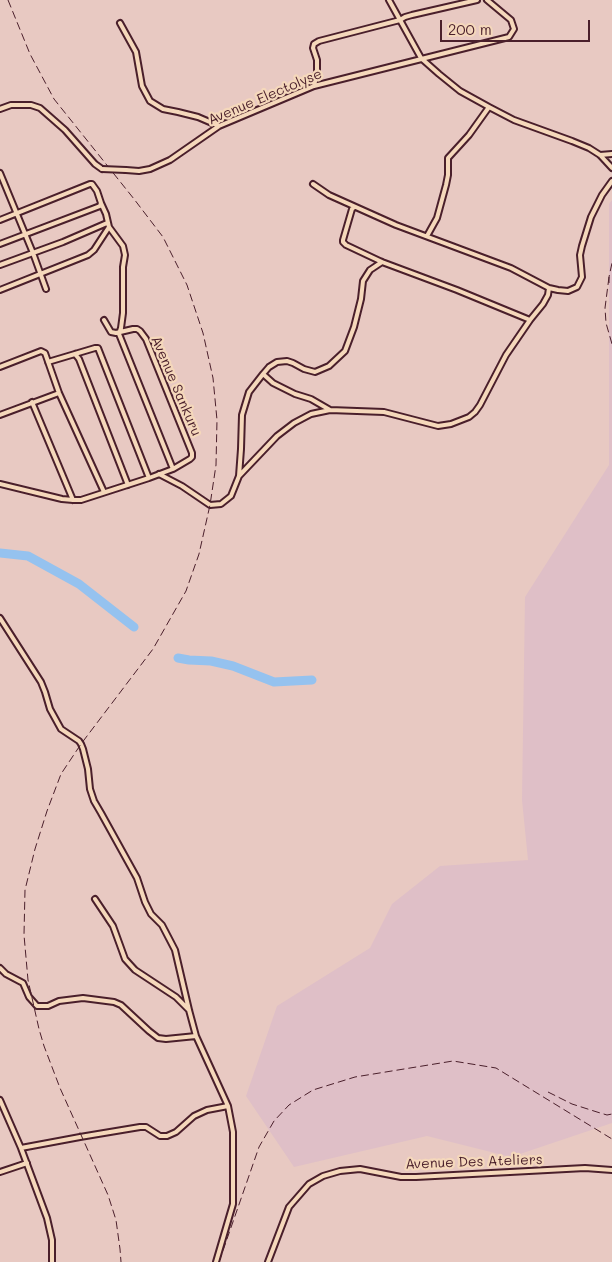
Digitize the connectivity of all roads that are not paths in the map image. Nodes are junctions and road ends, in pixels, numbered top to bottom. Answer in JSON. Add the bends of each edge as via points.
{"nodes":[{"id":1,"x":389,"y":0,"type":"edge"},
{"id":2,"x":477,"y":0,"type":"edge"},
{"id":3,"x":487,"y":0,"type":"edge"},
{"id":4,"x":466,"y":1,"type":"edge"},
{"id":5,"x":400,"y":20,"type":"junction"},
{"id":6,"x":120,"y":23,"type":"dead end"},
{"id":7,"x":421,"y":58,"type":"junction"},
{"id":8,"x":314,"y":86,"type":"junction"},
{"id":9,"x":489,"y":107,"type":"junction"},
{"id":10,"x":0,"y":109,"type":"edge"},
{"id":11,"x":219,"y":126,"type":"junction"},
{"id":12,"x":612,"y":154,"type":"edge"},
{"id":13,"x":600,"y":155,"type":"junction"},
{"id":14,"x":612,"y":168,"type":"edge"},
{"id":15,"x":0,"y":173,"type":"edge"},
{"id":16,"x":612,"y":181,"type":"edge"},
{"id":17,"x":313,"y":184,"type":"dead end"},
{"id":18,"x":101,"y":203,"type":"junction"},
{"id":19,"x":354,"y":207,"type":"junction"},
{"id":20,"x":16,"y":214,"type":"junction"},
{"id":21,"x":0,"y":220,"type":"edge"},
{"id":22,"x":108,"y":225,"type":"junction"},
{"id":23,"x":25,"y":234,"type":"junction"},
{"id":24,"x":427,"y":236,"type":"junction"},
{"id":25,"x":0,"y":244,"type":"edge"},
{"id":26,"x":33,"y":253,"type":"junction"},
{"id":27,"x":382,"y":262,"type":"junction"},
{"id":28,"x":0,"y":265,"type":"edge"},
{"id":29,"x":41,"y":274,"type":"junction"},
{"id":30,"x":549,"y":288,"type":"junction"},
{"id":31,"x":46,"y":289,"type":"dead end"},
{"id":32,"x":0,"y":290,"type":"edge"},
{"id":33,"x":104,"y":320,"type":"dead end"},
{"id":34,"x":530,"y":320,"type":"junction"},
{"id":35,"x":119,"y":334,"type":"junction"},
{"id":36,"x":75,"y":354,"type":"junction"},
{"id":37,"x":48,"y":362,"type":"junction"},
{"id":38,"x":0,"y":367,"type":"edge"},
{"id":39,"x":263,"y":374,"type":"junction"},
{"id":40,"x":59,"y":393,"type":"junction"},
{"id":41,"x":32,"y":402,"type":"junction"},
{"id":42,"x":330,"y":410,"type":"junction"},
{"id":43,"x":0,"y":415,"type":"edge"},
{"id":44,"x":173,"y":469,"type":"junction"},
{"id":45,"x":159,"y":474,"type":"junction"},
{"id":46,"x":239,"y":476,"type":"junction"},
{"id":47,"x":149,"y":478,"type":"junction"},
{"id":48,"x":0,"y":484,"type":"edge"},
{"id":49,"x":128,"y":485,"type":"junction"},
{"id":50,"x":104,"y":492,"type":"junction"},
{"id":51,"x":74,"y":500,"type":"junction"},
{"id":52,"x":0,"y":618,"type":"edge"},
{"id":53,"x":94,"y":899,"type":"dead end"},
{"id":54,"x":0,"y":968,"type":"edge"},
{"id":55,"x":189,"y":1010,"type":"junction"},
{"id":56,"x":196,"y":1036,"type":"junction"},
{"id":57,"x":0,"y":1100,"type":"edge"},
{"id":58,"x":228,"y":1106,"type":"junction"},
{"id":59,"x":21,"y":1148,"type":"junction"},
{"id":60,"x":27,"y":1163,"type":"junction"},
{"id":61,"x":612,"y":1170,"type":"edge"},
{"id":62,"x":0,"y":1172,"type":"edge"},
{"id":63,"x":52,"y":1262,"type":"edge"},
{"id":64,"x":216,"y":1262,"type":"edge"},
{"id":65,"x":268,"y":1262,"type":"edge"}],
"edges":[{"from":1,"to":5,"type":"street"},
{"from":2,"to":4,"type":"street"},
{"from":3,"to":7,"type":"street","name":"Avenue Electolyse","via":[[511,20],[514,29],[509,37]]},
{"from":4,"to":5,"type":"street"},
{"from":5,"to":7,"type":"street"},
{"from":5,"to":8,"type":"street","via":[[314,44],[317,60]]},
{"from":6,"to":11,"type":"street","via":[[136,52],[142,86],[150,101],[162,109],[198,117]]},
{"from":7,"to":8,"type":"street","name":"Avenue Electolyse"},
{"from":7,"to":9,"type":"street","via":[[460,91]]},
{"from":8,"to":11,"type":"street","name":"Avenue Electolyse"},
{"from":9,"to":13,"type":"street","via":[[514,120],[572,140]]},
{"from":9,"to":24,"type":"street","via":[[448,158],[446,185],[437,218]]},
{"from":10,"to":11,"type":"street","name":"Avenue Electolyse","bridge":true,"via":[[11,105],[40,108],[96,164],[102,168],[126,170],[150,169],[170,160]]},
{"from":12,"to":13,"type":"street"},
{"from":13,"to":14,"type":"street"},
{"from":15,"to":20,"type":"street"},
{"from":16,"to":30,"type":"street","via":[[591,217],[580,255],[582,277],[577,287],[568,291]]},
{"from":17,"to":19,"type":"street"},
{"from":18,"to":20,"type":"street","via":[[97,191],[90,184]]},
{"from":18,"to":22,"type":"street"},
{"from":18,"to":23,"type":"street"},
{"from":19,"to":24,"type":"street"},
{"from":19,"to":27,"type":"street","via":[[343,242]]},
{"from":20,"to":21,"type":"street"},
{"from":20,"to":23,"type":"street"},
{"from":22,"to":26,"type":"street"},
{"from":22,"to":29,"type":"street","via":[[88,255]]},
{"from":22,"to":35,"type":"street","via":[[123,246],[125,255]]},
{"from":23,"to":25,"type":"street"},
{"from":23,"to":26,"type":"street"},
{"from":24,"to":30,"type":"street","via":[[511,268]]},
{"from":26,"to":28,"type":"street"},
{"from":26,"to":29,"type":"street"},
{"from":27,"to":34,"type":"street"},
{"from":27,"to":39,"type":"street","via":[[370,270],[363,281],[354,327],[345,352],[329,366],[315,372],[287,361],[278,362]]},
{"from":29,"to":31,"type":"street"},
{"from":29,"to":32,"type":"street"},
{"from":30,"to":34,"type":"street","via":[[543,304]]},
{"from":33,"to":35,"type":"street","via":[[111,332]]},
{"from":34,"to":42,"type":"street","via":[[506,355],[476,412],[469,417],[438,426],[384,412]]},
{"from":35,"to":44,"type":"street"},
{"from":35,"to":44,"type":"street","name":"Avenue Sankuru","via":[[137,329],[146,339],[192,453],[190,459]]},
{"from":36,"to":37,"type":"street"},
{"from":36,"to":47,"type":"street","via":[[96,348],[100,351]]},
{"from":36,"to":49,"type":"street"},
{"from":37,"to":38,"type":"street","via":[[45,353],[41,352]]},
{"from":37,"to":40,"type":"street"},
{"from":39,"to":42,"type":"street","via":[[272,383]]},
{"from":39,"to":46,"type":"street","via":[[249,392],[242,415]]},
{"from":40,"to":41,"type":"street"},
{"from":40,"to":50,"type":"street"},
{"from":41,"to":43,"type":"street"},
{"from":41,"to":51,"type":"street"},
{"from":42,"to":46,"type":"street","via":[[311,414],[276,436]]},
{"from":44,"to":45,"type":"street","name":"Avenue Sankuru"},
{"from":45,"to":46,"type":"street","via":[[210,506],[221,504],[231,496]]},
{"from":45,"to":47,"type":"street","name":"Avenue Sankuru"},
{"from":47,"to":49,"type":"street","name":"Avenue Sankuru"},
{"from":48,"to":51,"type":"street","name":"Avenue Sankuru"},
{"from":49,"to":50,"type":"street","name":"Avenue Sankuru"},
{"from":50,"to":51,"type":"street","name":"Avenue Sankuru"},
{"from":52,"to":55,"type":"street","via":[[41,682],[61,729],[81,744],[94,801],[128,860],[145,902],[176,950]]},
{"from":53,"to":55,"type":"street","via":[[113,926],[125,959]]},
{"from":54,"to":56,"type":"street","via":[[22,983],[37,1006],[83,998],[114,1002],[158,1038]]},
{"from":55,"to":56,"type":"street"},
{"from":56,"to":58,"type":"street"},
{"from":57,"to":59,"type":"street"},
{"from":58,"to":59,"type":"street","via":[[194,1116],[167,1136],[140,1127]]},
{"from":58,"to":64,"type":"street","via":[[233,1132],[234,1204]]},
{"from":59,"to":60,"type":"street"},
{"from":60,"to":62,"type":"street"},
{"from":60,"to":63,"type":"street","via":[[47,1218]]},
{"from":61,"to":65,"type":"street","name":"Avenue Des Ateliers","via":[[585,1168],[416,1178],[360,1169],[340,1170],[309,1184],[289,1207]]}]}
